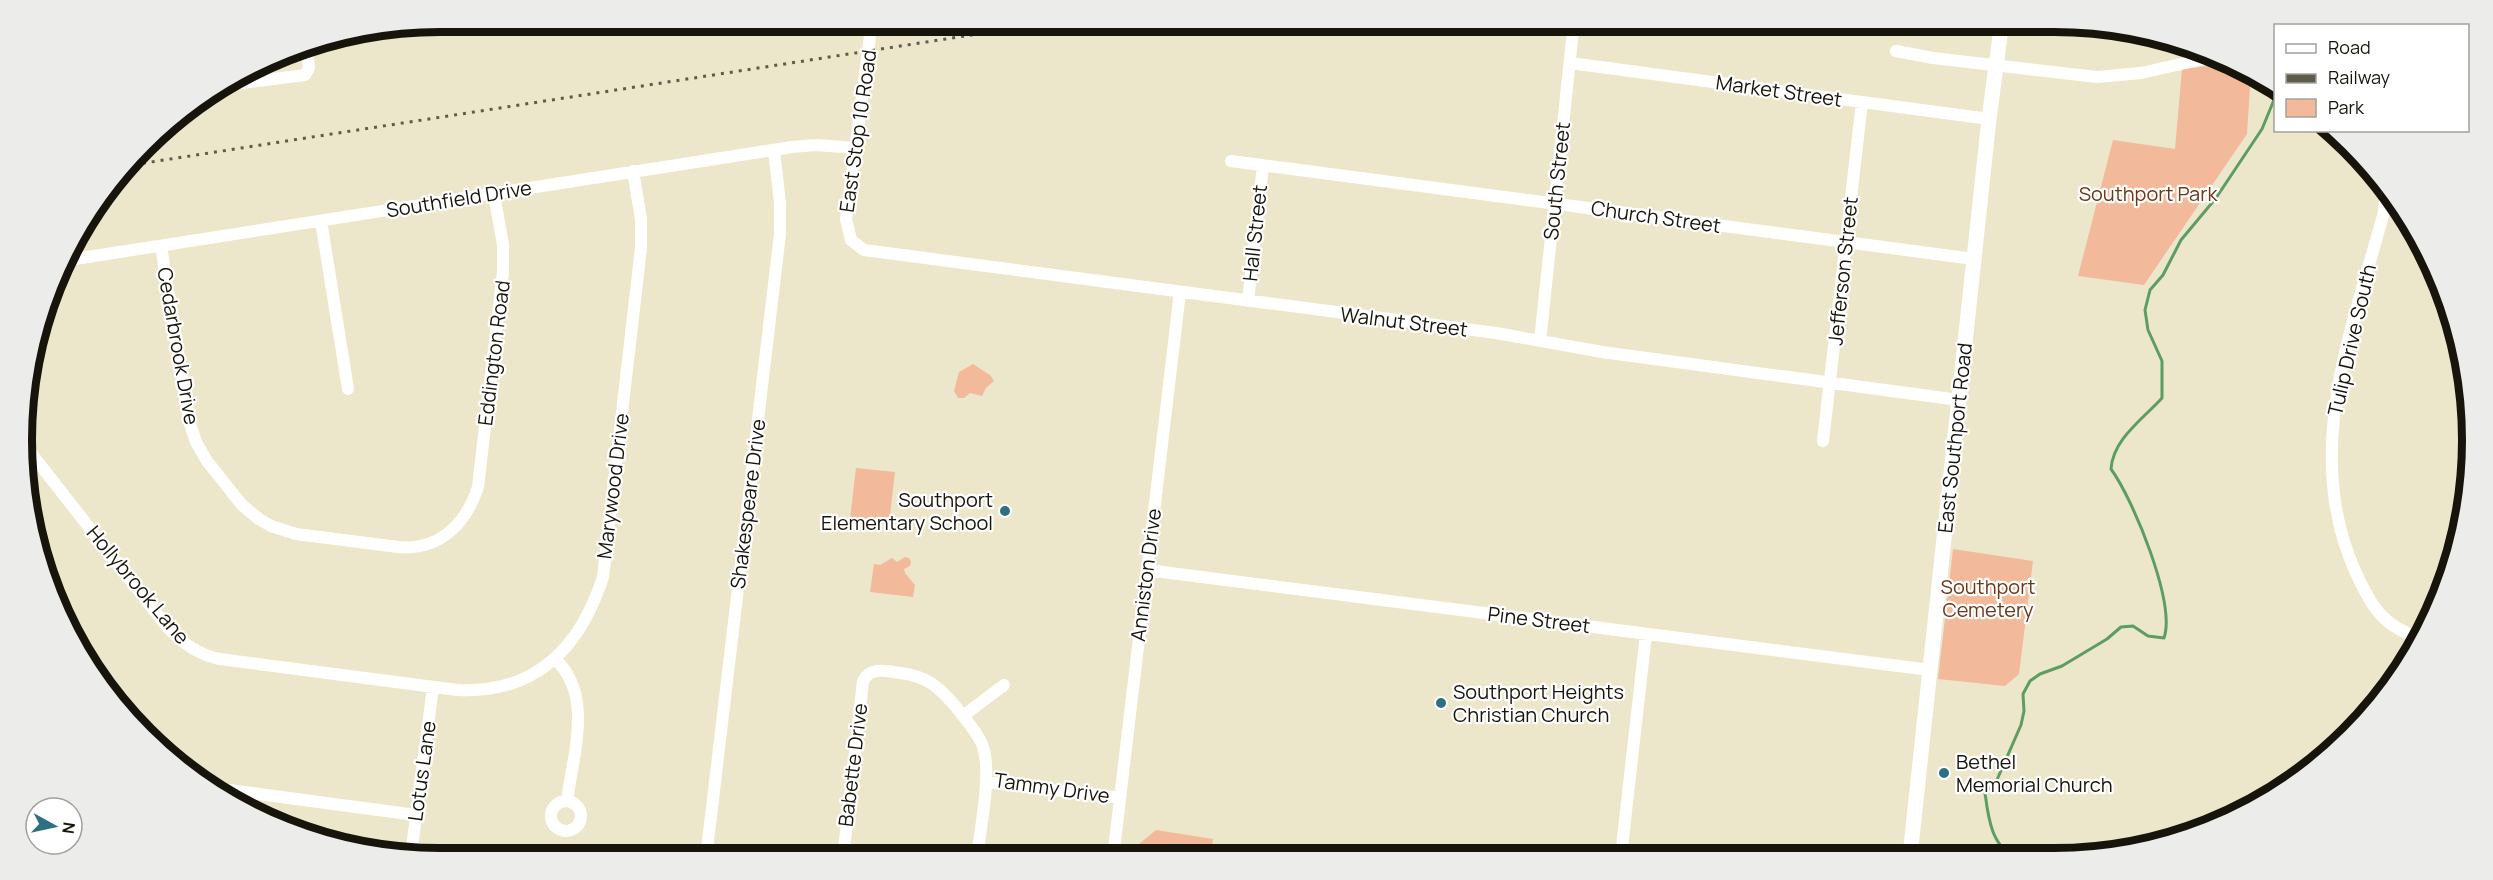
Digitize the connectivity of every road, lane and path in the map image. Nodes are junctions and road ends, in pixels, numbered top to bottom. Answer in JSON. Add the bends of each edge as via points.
{"nodes":[{"id":1,"x":871,"y":32,"type":"edge"},
{"id":2,"x":1573,"y":32,"type":"edge"},
{"id":3,"x":2001,"y":32,"type":"edge"},
{"id":4,"x":1896,"y":51,"type":"dead end"},
{"id":5,"x":307,"y":54,"type":"edge"},
{"id":6,"x":2201,"y":60,"type":"edge"},
{"id":7,"x":1570,"y":63,"type":"junction"},
{"id":8,"x":1996,"y":66,"type":"junction"},
{"id":9,"x":239,"y":84,"type":"edge"},
{"id":10,"x":1862,"y":102,"type":"junction"},
{"id":11,"x":1989,"y":119,"type":"junction"},
{"id":12,"x":856,"y":148,"type":"junction"},
{"id":13,"x":774,"y":150,"type":"junction"},
{"id":14,"x":1231,"y":161,"type":"dead end"},
{"id":15,"x":1263,"y":165,"type":"junction"},
{"id":16,"x":633,"y":171,"type":"junction"},
{"id":17,"x":494,"y":194,"type":"junction"},
{"id":18,"x":2385,"y":202,"type":"edge"},
{"id":19,"x":1555,"y":203,"type":"junction"},
{"id":20,"x":321,"y":221,"type":"junction"},
{"id":21,"x":851,"y":240,"type":"joint"},
{"id":22,"x":1846,"y":242,"type":"junction"},
{"id":23,"x":161,"y":246,"type":"junction"},
{"id":24,"x":74,"y":259,"type":"edge"},
{"id":25,"x":1974,"y":259,"type":"junction"},
{"id":26,"x":1180,"y":292,"type":"junction"},
{"id":27,"x":1248,"y":302,"type":"junction"},
{"id":28,"x":1540,"y":341,"type":"junction"},
{"id":29,"x":1831,"y":383,"type":"junction"},
{"id":30,"x":348,"y":389,"type":"dead end"},
{"id":31,"x":1959,"y":400,"type":"junction"},
{"id":32,"x":1823,"y":441,"type":"dead end"},
{"id":33,"x":32,"y":455,"type":"edge"},
{"id":34,"x":469,"y":511,"type":"joint"},
{"id":35,"x":1147,"y":570,"type":"junction"},
{"id":36,"x":1646,"y":634,"type":"junction"},
{"id":37,"x":2412,"y":635,"type":"edge"},
{"id":38,"x":555,"y":659,"type":"junction"},
{"id":39,"x":1930,"y":670,"type":"junction"},
{"id":40,"x":868,"y":674,"type":"joint"},
{"id":41,"x":1004,"y":684,"type":"dead end"},
{"id":42,"x":433,"y":687,"type":"junction"},
{"id":43,"x":963,"y":716,"type":"junction"},
{"id":44,"x":986,"y":782,"type":"junction"},
{"id":45,"x":230,"y":790,"type":"edge"},
{"id":46,"x":1120,"y":798,"type":"junction"},
{"id":47,"x":567,"y":801,"type":"dead end"},
{"id":48,"x":416,"y":815,"type":"junction"},
{"id":49,"x":412,"y":848,"type":"edge"},
{"id":50,"x":707,"y":848,"type":"edge"},
{"id":51,"x":844,"y":848,"type":"edge"},
{"id":52,"x":978,"y":848,"type":"edge"},
{"id":53,"x":1114,"y":848,"type":"edge"},
{"id":54,"x":1622,"y":848,"type":"edge"},
{"id":55,"x":1911,"y":848,"type":"edge"}],
"edges":[{"from":1,"to":12,"type":"street","name":"East Stop 10 Road"},
{"from":2,"to":7,"type":"street","name":"South Street"},
{"from":3,"to":8,"type":"main road","name":"East Southport Road"},
{"from":4,"to":8,"type":"street"},
{"from":5,"to":9,"type":"street","via":[[308,73],[303,76]]},
{"from":6,"to":8,"type":"street","via":[[2114,76]]},
{"from":7,"to":10,"type":"street","name":"Market Street"},
{"from":7,"to":19,"type":"street","name":"South Street"},
{"from":8,"to":11,"type":"main road","name":"East Southport Road"},
{"from":10,"to":11,"type":"street","name":"Market Street"},
{"from":10,"to":22,"type":"street","name":"Jefferson Street"},
{"from":11,"to":25,"type":"main road","name":"East Southport Road"},
{"from":12,"to":13,"type":"street","name":"Southfield Drive","via":[[816,145]]},
{"from":12,"to":21,"type":"street","name":"East Stop 10 Road","via":[[846,219]]},
{"from":13,"to":16,"type":"street","name":"Southfield Drive"},
{"from":13,"to":50,"type":"street","name":"Shakespeare Drive","via":[[780,234]]},
{"from":14,"to":15,"type":"street","name":"Church Street"},
{"from":15,"to":19,"type":"street","name":"Church Street"},
{"from":15,"to":27,"type":"street","name":"Hall Street"},
{"from":16,"to":17,"type":"street","name":"Southfield Drive"},
{"from":16,"to":38,"type":"street","name":"Marywood Drive","via":[[641,248],[603,577],[584,624]]},
{"from":17,"to":20,"type":"street","name":"Southfield Drive"},
{"from":17,"to":34,"type":"street","name":"Eddington Road","via":[[503,272],[478,487]]},
{"from":18,"to":37,"type":"street","name":"Tulip Drive South","via":[[2337,389],[2331,469],[2337,515],[2359,580],[2390,624]]},
{"from":19,"to":22,"type":"street","name":"Church Street"},
{"from":19,"to":28,"type":"street","name":"South Street"},
{"from":20,"to":23,"type":"street","name":"Southfield Drive"},
{"from":20,"to":30,"type":"street"},
{"from":21,"to":26,"type":"street","name":"Walnut Street","via":[[869,252]]},
{"from":22,"to":25,"type":"street","name":"Church Street"},
{"from":22,"to":29,"type":"street","name":"Jefferson Street"},
{"from":23,"to":24,"type":"street","name":"Southfield Drive"},
{"from":23,"to":34,"type":"street","name":"Cedarbrook Drive","via":[[190,425],[202,453],[249,511],[288,532],[407,548],[438,540],[453,531]]},
{"from":25,"to":31,"type":"main road","name":"East Southport Road"},
{"from":26,"to":27,"type":"street","name":"Walnut Street"},
{"from":26,"to":35,"type":"street","name":"Anniston Drive"},
{"from":27,"to":28,"type":"street","name":"Walnut Street"},
{"from":28,"to":29,"type":"street","name":"Walnut Street"},
{"from":29,"to":31,"type":"street","name":"Walnut Street"},
{"from":29,"to":32,"type":"street","name":"Jefferson Street"},
{"from":31,"to":39,"type":"main road","name":"East Southport Road"},
{"from":33,"to":42,"type":"street","name":"Hollybrook Lane","via":[[168,628],[191,648],[220,659]]},
{"from":35,"to":36,"type":"street","name":"Pine Street"},
{"from":35,"to":46,"type":"street","name":"Anniston Drive"},
{"from":36,"to":39,"type":"street","name":"Pine Street"},
{"from":36,"to":54,"type":"street"},
{"from":38,"to":42,"type":"street","name":"Marywood Drive","via":[[526,677],[495,687]]},
{"from":38,"to":47,"type":"street","via":[[572,682],[579,711]]},
{"from":39,"to":55,"type":"main road","name":"East Southport Road"},
{"from":40,"to":43,"type":"street","name":"Tammy Drive","via":[[878,670],[923,677],[938,687]]},
{"from":40,"to":51,"type":"street","name":"Babette Drive","via":[[863,681]]},
{"from":41,"to":43,"type":"street"},
{"from":42,"to":48,"type":"street","name":"Lotus Lane"},
{"from":43,"to":44,"type":"street","name":"Tammy Drive","via":[[983,746]]},
{"from":44,"to":46,"type":"street","name":"Tammy Drive"},
{"from":44,"to":52,"type":"street"},
{"from":45,"to":48,"type":"street"},
{"from":46,"to":53,"type":"street","name":"Anniston Drive"},
{"from":48,"to":49,"type":"street","name":"Lotus Lane"}]}
